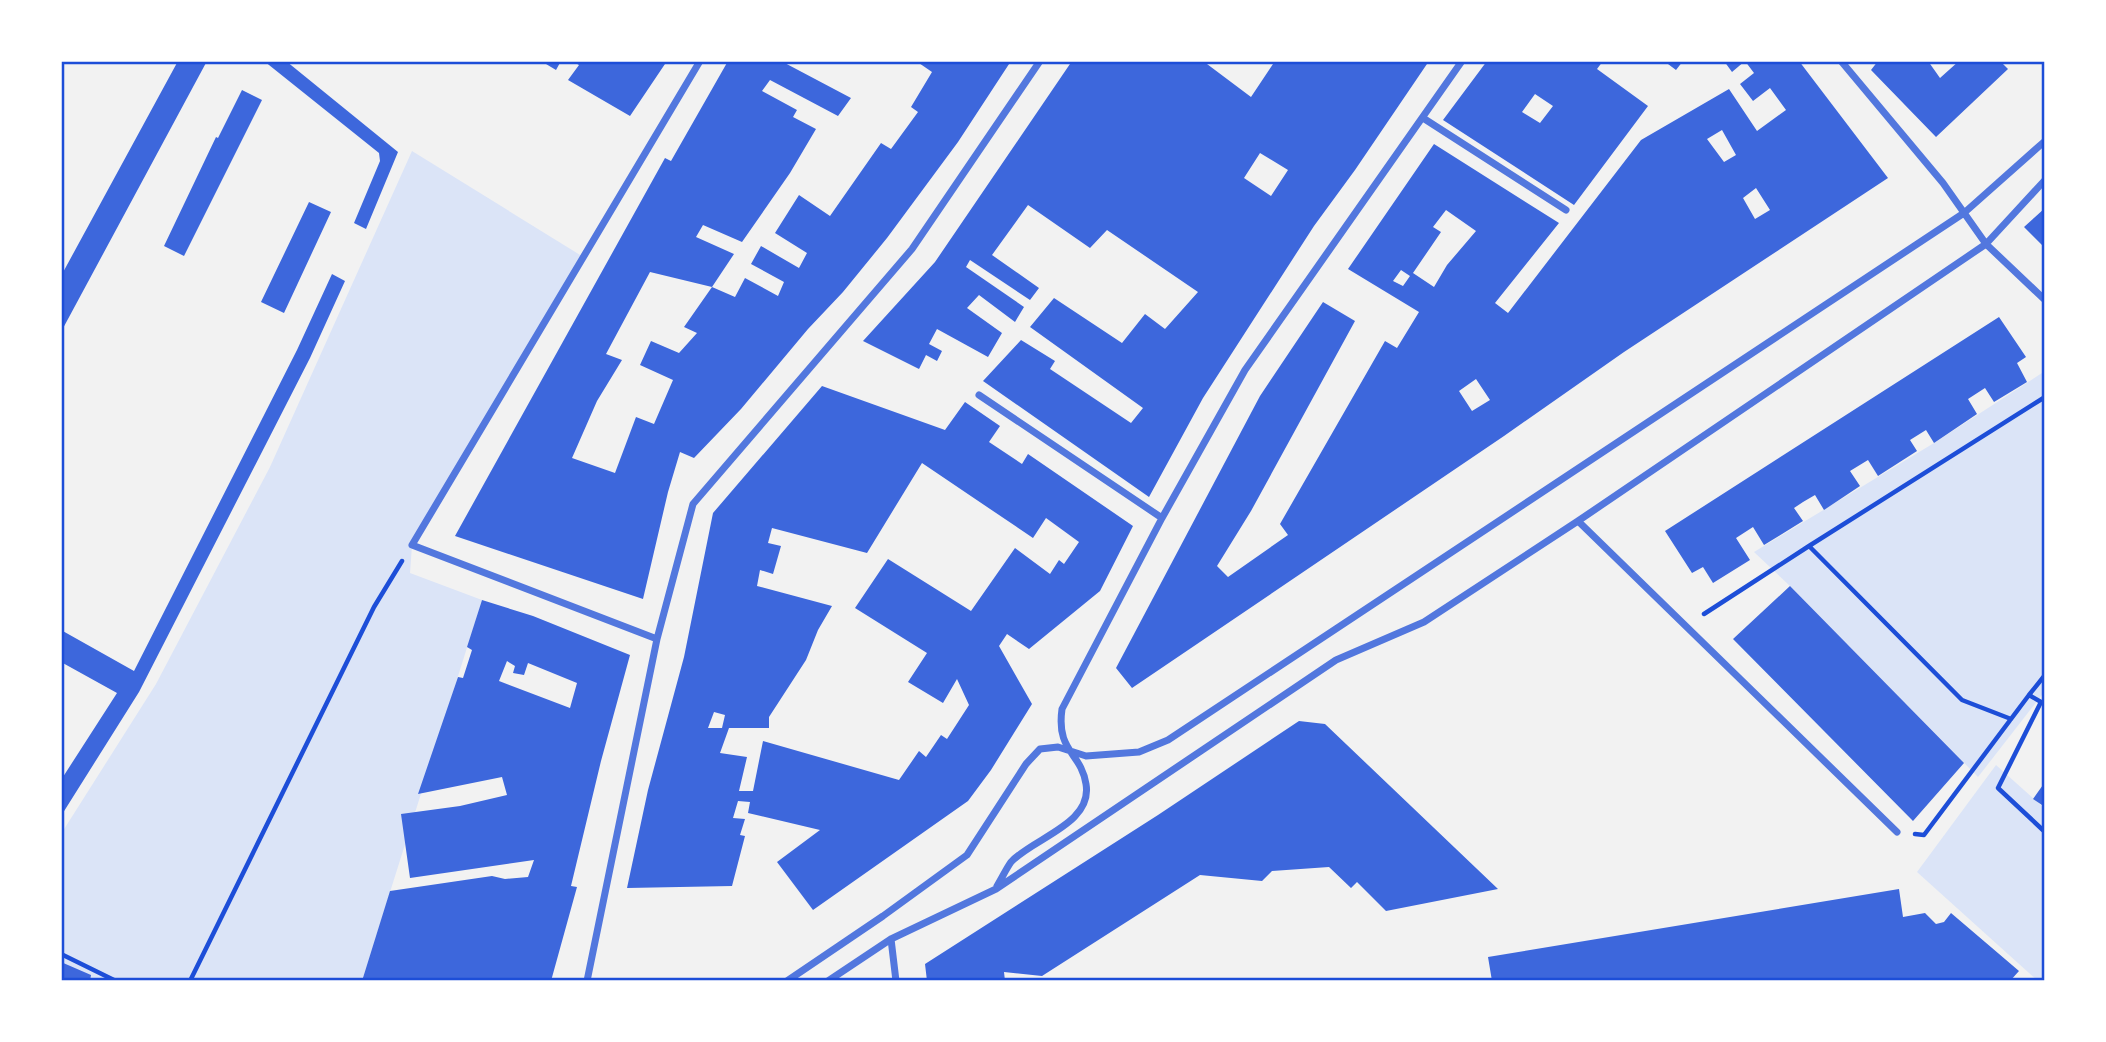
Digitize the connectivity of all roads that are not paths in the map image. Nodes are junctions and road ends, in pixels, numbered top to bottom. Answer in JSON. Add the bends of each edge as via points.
{"nodes":[{"id":1,"x":700,"y":61,"type":"edge"},
{"id":2,"x":1040,"y":61,"type":"edge"},
{"id":3,"x":1462,"y":61,"type":"edge"},
{"id":4,"x":1841,"y":61,"type":"edge"},
{"id":5,"x":1423,"y":118,"type":"junction"},
{"id":6,"x":2045,"y":141,"type":"edge"},
{"id":7,"x":2045,"y":180,"type":"edge"},
{"id":8,"x":1566,"y":210,"type":"dead end"},
{"id":9,"x":1964,"y":213,"type":"junction"},
{"id":10,"x":1986,"y":244,"type":"junction"},
{"id":11,"x":2045,"y":300,"type":"edge"},
{"id":12,"x":979,"y":395,"type":"dead end"},
{"id":13,"x":1162,"y":518,"type":"junction"},
{"id":14,"x":1578,"y":521,"type":"junction"},
{"id":15,"x":657,"y":639,"type":"junction"},
{"id":16,"x":1069,"y":751,"type":"junction"},
{"id":17,"x":1897,"y":832,"type":"road end"},
{"id":18,"x":996,"y":889,"type":"junction"},
{"id":19,"x":891,"y":939,"type":"junction"},
{"id":20,"x":587,"y":981,"type":"edge"},
{"id":21,"x":787,"y":981,"type":"edge"},
{"id":22,"x":828,"y":981,"type":"edge"},
{"id":23,"x":896,"y":981,"type":"edge"}],
"edges":[{"from":1,"to":15,"type":"street","via":[[412,545]]},
{"from":2,"to":15,"type":"street","via":[[912,249],[693,504]]},
{"from":3,"to":5,"type":"street"},
{"from":4,"to":9,"type":"street"},
{"from":5,"to":8,"type":"street"},
{"from":5,"to":13,"type":"street","via":[[1245,370]]},
{"from":6,"to":9,"type":"street"},
{"from":7,"to":10,"type":"street"},
{"from":9,"to":10,"type":"street"},
{"from":9,"to":16,"type":"street","via":[[1168,740],[1139,752],[1086,756]]},
{"from":10,"to":11,"type":"street"},
{"from":10,"to":14,"type":"street"},
{"from":12,"to":13,"type":"street"},
{"from":13,"to":16,"type":"street","via":[[1062,709],[1062,736]]},
{"from":14,"to":17,"type":"street"},
{"from":14,"to":18,"type":"street","via":[[1424,622],[1336,660]]},
{"from":15,"to":20,"type":"street"},
{"from":16,"to":18,"type":"street","via":[[1081,768],[1086,803],[1076,816],[1012,862]]},
{"from":16,"to":21,"type":"street","via":[[1048,747],[1033,754],[967,855]]},
{"from":18,"to":19,"type":"street"},
{"from":19,"to":22,"type":"street"},
{"from":19,"to":23,"type":"street"}]}
